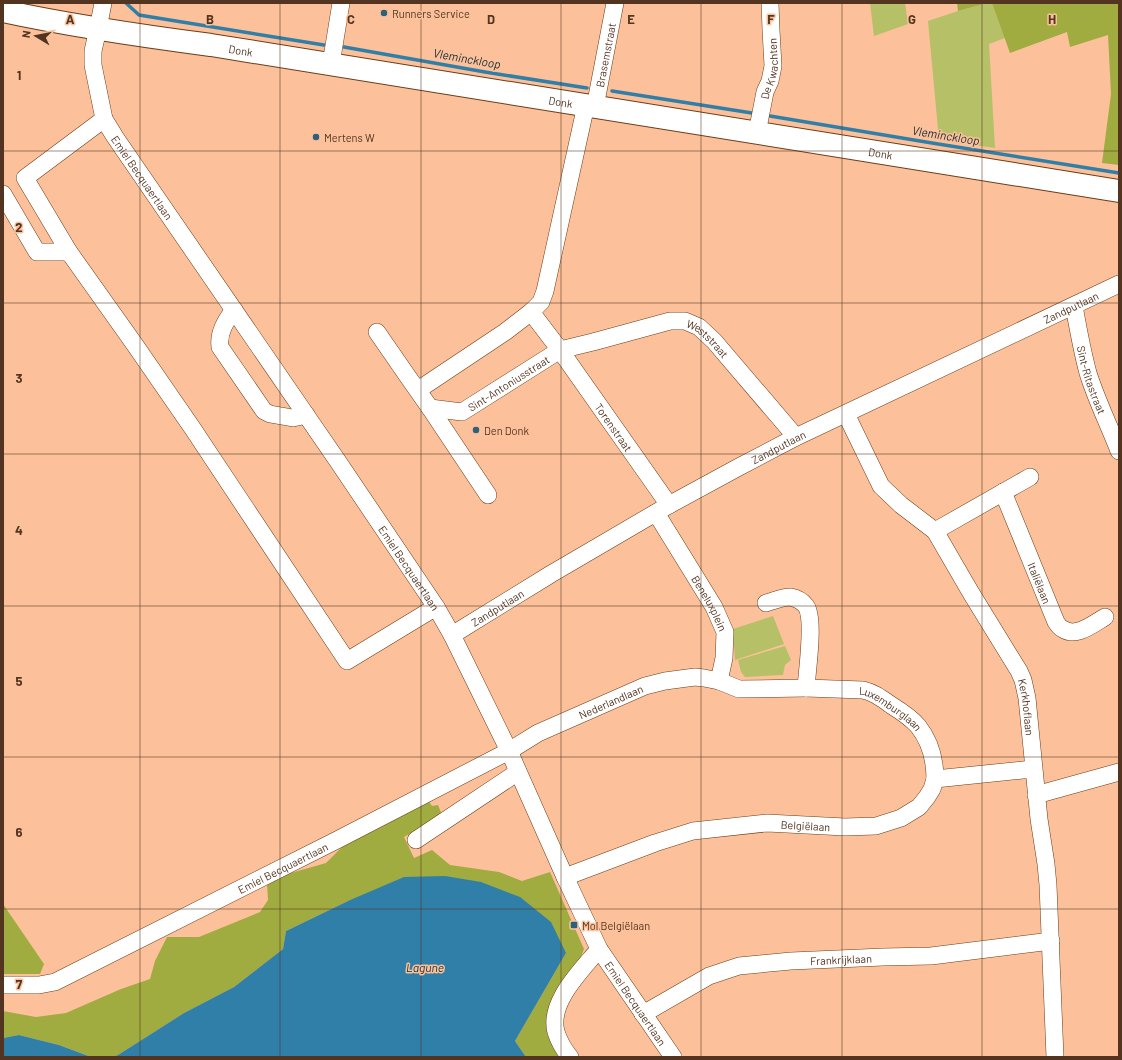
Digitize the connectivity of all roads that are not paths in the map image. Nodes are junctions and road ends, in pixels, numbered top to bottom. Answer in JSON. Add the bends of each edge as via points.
{"nodes":[{"id":1,"x":103,"y":3,"type":"edge"},
{"id":2,"x":342,"y":3,"type":"edge"},
{"id":3,"x":615,"y":3,"type":"edge"},
{"id":4,"x":770,"y":3,"type":"edge"},
{"id":5,"x":3,"y":11,"type":"edge"},
{"id":6,"x":98,"y":29,"type":"junction"},
{"id":7,"x":331,"y":64,"type":"junction"},
{"id":8,"x":590,"y":106,"type":"junction"},
{"id":9,"x":104,"y":119,"type":"junction"},
{"id":10,"x":757,"y":133,"type":"junction"},
{"id":11,"x":1119,"y":191,"type":"edge"},
{"id":12,"x":3,"y":194,"type":"edge"},
{"id":13,"x":69,"y":252,"type":"junction"},
{"id":14,"x":1119,"y":284,"type":"edge"},
{"id":15,"x":1074,"y":306,"type":"junction"},
{"id":16,"x":234,"y":310,"type":"junction"},
{"id":17,"x":531,"y":312,"type":"junction"},
{"id":18,"x":377,"y":332,"type":"dead end"},
{"id":19,"x":560,"y":350,"type":"junction"},
{"id":20,"x":418,"y":390,"type":"junction"},
{"id":21,"x":430,"y":408,"type":"junction"},
{"id":22,"x":846,"y":414,"type":"junction"},
{"id":23,"x":306,"y":415,"type":"junction"},
{"id":24,"x":796,"y":437,"type":"junction"},
{"id":25,"x":1119,"y":451,"type":"edge"},
{"id":26,"x":1030,"y":477,"type":"dead end"},
{"id":27,"x":1003,"y":492,"type":"junction"},
{"id":28,"x":488,"y":495,"type":"dead end"},
{"id":29,"x":662,"y":509,"type":"junction"},
{"id":30,"x":935,"y":531,"type":"junction"},
{"id":31,"x":766,"y":603,"type":"dead end"},
{"id":32,"x":436,"y":607,"type":"junction"},
{"id":33,"x":1105,"y":617,"type":"dead end"},
{"id":34,"x":452,"y":635,"type":"junction"},
{"id":35,"x":719,"y":681,"type":"junction"},
{"id":36,"x":806,"y":688,"type":"junction"},
{"id":37,"x":509,"y":751,"type":"junction"},
{"id":38,"x":1033,"y":769,"type":"junction"},
{"id":39,"x":518,"y":772,"type":"junction"},
{"id":40,"x":1119,"y":772,"type":"edge"},
{"id":41,"x":935,"y":779,"type":"junction"},
{"id":42,"x":1036,"y":795,"type":"junction"},
{"id":43,"x":416,"y":840,"type":"dead end"},
{"id":44,"x":565,"y":878,"type":"junction"},
{"id":45,"x":1051,"y":941,"type":"junction"},
{"id":46,"x":599,"y":949,"type":"junction"},
{"id":47,"x":3,"y":985,"type":"edge"},
{"id":48,"x":643,"y":1014,"type":"junction"},
{"id":49,"x":570,"y":1057,"type":"edge"},
{"id":50,"x":673,"y":1057,"type":"edge"},
{"id":51,"x":1054,"y":1057,"type":"edge"}],
"edges":[{"from":1,"to":6,"type":"street","name":"Emiel Becquaertlaan"},
{"from":2,"to":7,"type":"street"},
{"from":3,"to":8,"type":"street","name":"Brasemstraat"},
{"from":4,"to":10,"type":"street","name":"De Kwachten","via":[[773,66]]},
{"from":5,"to":6,"type":"main road","name":"Donk"},
{"from":6,"to":7,"type":"main road","name":"Donk"},
{"from":6,"to":9,"type":"street","name":"Emiel Becquaertlaan","via":[[93,65]]},
{"from":7,"to":8,"type":"main road","name":"Donk"},
{"from":8,"to":10,"type":"main road","name":"Donk"},
{"from":8,"to":17,"type":"street","via":[[545,291],[541,302]]},
{"from":9,"to":13,"type":"street","via":[[25,178]]},
{"from":9,"to":16,"type":"street","name":"Emiel Becquaertlaan"},
{"from":10,"to":11,"type":"main road","name":"Donk"},
{"from":12,"to":13,"type":"street","via":[[37,252]]},
{"from":13,"to":32,"type":"street","via":[[136,345],[347,661]]},
{"from":14,"to":15,"type":"street","name":"Zandputlaan"},
{"from":15,"to":22,"type":"street","name":"Zandputlaan"},
{"from":15,"to":25,"type":"street","name":"Sint-Ritastraat","via":[[1089,374]]},
{"from":16,"to":23,"type":"street","name":"Emiel Becquaertlaan"},
{"from":16,"to":23,"type":"street","via":[[225,321],[219,340],[220,347],[264,411],[293,418]]},
{"from":17,"to":19,"type":"street","name":"Sint-Antoniusstraat"},
{"from":17,"to":20,"type":"street"},
{"from":18,"to":20,"type":"street"},
{"from":19,"to":21,"type":"street","name":"Sint-Antoniusstraat","via":[[462,412]]},
{"from":19,"to":24,"type":"street","name":"Weststraat","via":[[670,321],[692,324],[714,341]]},
{"from":19,"to":29,"type":"street","name":"Torenstraat"},
{"from":20,"to":21,"type":"street"},
{"from":21,"to":28,"type":"street"},
{"from":22,"to":24,"type":"street","name":"Zandputlaan"},
{"from":22,"to":30,"type":"street","name":"Kerkhoflaan","via":[[881,486]]},
{"from":23,"to":32,"type":"street","name":"Emiel Becquaertlaan"},
{"from":24,"to":29,"type":"street","name":"Zandputlaan"},
{"from":26,"to":27,"type":"street"},
{"from":27,"to":30,"type":"street"},
{"from":27,"to":33,"type":"street","name":"Italiëlaan","via":[[1056,622],[1062,629],[1070,632],[1079,631]]},
{"from":29,"to":34,"type":"street","name":"Zandputlaan"},
{"from":29,"to":35,"type":"street","name":"Beneluxplein","via":[[714,607],[724,632],[724,658]]},
{"from":30,"to":38,"type":"street","name":"Kerkhoflaan","via":[[1023,680]]},
{"from":31,"to":36,"type":"street","via":[[791,597],[800,600],[806,607],[810,632]]},
{"from":32,"to":34,"type":"street","name":"Emiel Becquaertlaan"},
{"from":34,"to":37,"type":"street","name":"Emiel Becquaertlaan"},
{"from":35,"to":36,"type":"street","via":[[739,689]]},
{"from":35,"to":37,"type":"street","name":"Nederlandlaan","via":[[695,677],[645,686],[538,733]]},
{"from":36,"to":41,"type":"street","name":"Luxemburglaan","via":[[863,690],[895,708],[917,725],[926,738],[933,756]]},
{"from":37,"to":39,"type":"street","name":"Emiel Becquaertlaan"},
{"from":37,"to":47,"type":"street","name":"Emiel Becquaertlaan","via":[[55,982],[39,985]]},
{"from":38,"to":41,"type":"street"},
{"from":38,"to":42,"type":"street","name":"Kerkhoflaan"},
{"from":39,"to":43,"type":"street"},
{"from":39,"to":44,"type":"street","name":"Emiel Becquaertlaan"},
{"from":40,"to":42,"type":"street"},
{"from":41,"to":44,"type":"street","name":"Belgiëlaan","via":[[928,797],[919,807],[901,818],[876,826],[845,828],[767,823],[694,831],[655,843]]},
{"from":42,"to":45,"type":"street","name":"Kerkhoflaan","via":[[1047,872]]},
{"from":44,"to":46,"type":"street","name":"Emiel Becquaertlaan"},
{"from":45,"to":48,"type":"street","name":"Frankrijklaan","via":[[931,956],[739,966],[709,976]]},
{"from":45,"to":51,"type":"street","name":"Kerkhoflaan"},
{"from":46,"to":48,"type":"street","name":"Emiel Becquaertlaan"},
{"from":46,"to":49,"type":"street","name":"Emiel Becquaertlaan","via":[[560,999],[555,1019],[556,1032]]},
{"from":48,"to":50,"type":"street","name":"Emiel Becquaertlaan"}]}
